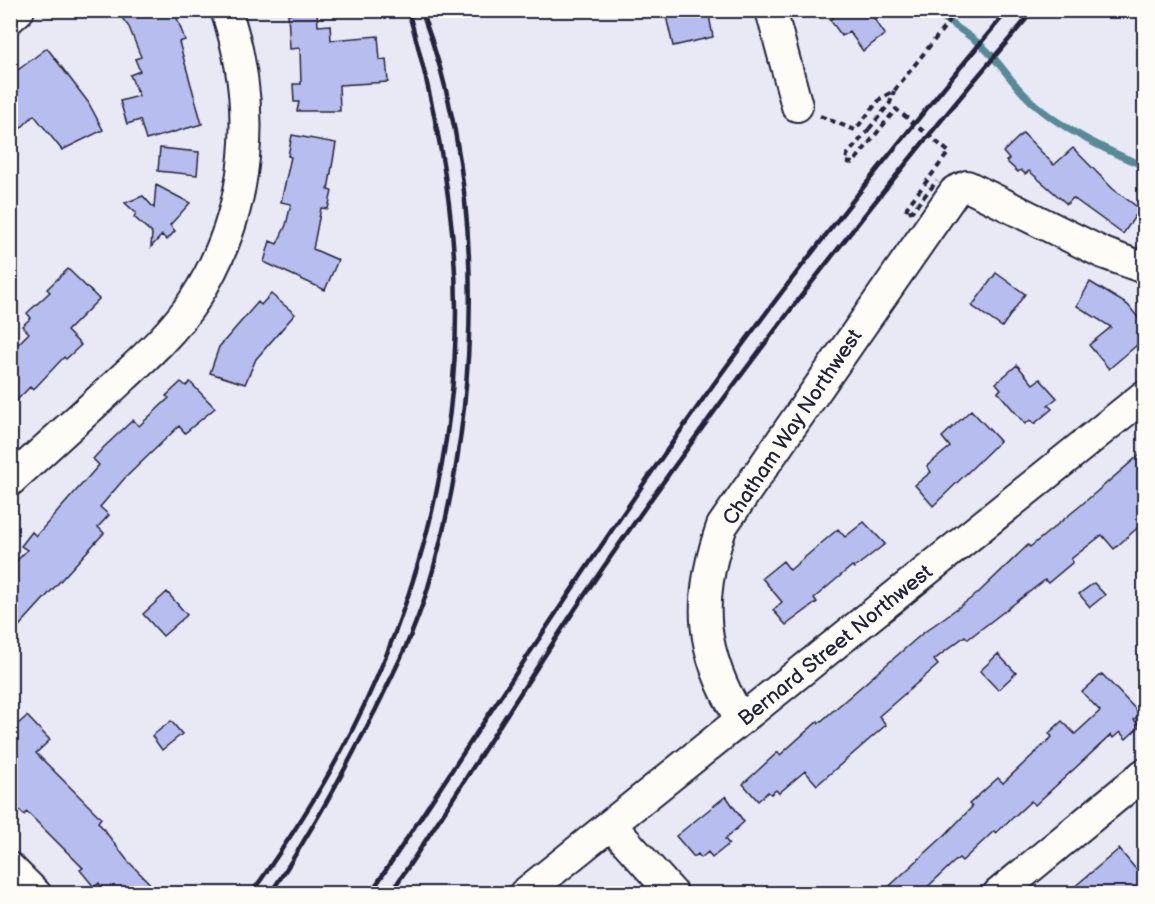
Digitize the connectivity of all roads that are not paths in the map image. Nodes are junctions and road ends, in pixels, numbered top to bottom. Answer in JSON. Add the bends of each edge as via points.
{"nodes":[{"id":1,"x":19,"y":10,"type":"edge"},
{"id":2,"x":226,"y":10,"type":"edge"},
{"id":3,"x":771,"y":10,"type":"edge"},
{"id":4,"x":10,"y":18,"type":"edge"},
{"id":5,"x":797,"y":106,"type":"road end"},
{"id":6,"x":1144,"y":268,"type":"edge"},
{"id":7,"x":1144,"y":396,"type":"edge"},
{"id":8,"x":10,"y":481,"type":"edge"},
{"id":9,"x":741,"y":720,"type":"junction"},
{"id":10,"x":1144,"y":774,"type":"edge"},
{"id":11,"x":612,"y":825,"type":"junction"},
{"id":12,"x":10,"y":868,"type":"edge"},
{"id":13,"x":36,"y":894,"type":"edge"},
{"id":14,"x":524,"y":894,"type":"edge"},
{"id":15,"x":673,"y":894,"type":"edge"},
{"id":16,"x":998,"y":894,"type":"edge"}],
"edges":[{"from":1,"to":4,"type":"street"},
{"from":2,"to":8,"type":"street","via":[[242,71],[246,154],[237,203],[221,250],[195,300],[156,347]]},
{"from":3,"to":5,"type":"street"},
{"from":6,"to":9,"type":"street","name":"Chatham Way Northwest","via":[[1103,253],[967,186],[955,191],[722,526],[710,561],[705,604],[710,657]]},
{"from":7,"to":9,"type":"street","name":"Bernard Street Northwest"},
{"from":9,"to":11,"type":"street","name":"Bernard Street Northwest"},
{"from":10,"to":16,"type":"street"},
{"from":11,"to":14,"type":"street","name":"Bernard Street Northwest"},
{"from":11,"to":15,"type":"street"},
{"from":12,"to":13,"type":"street"}]}
